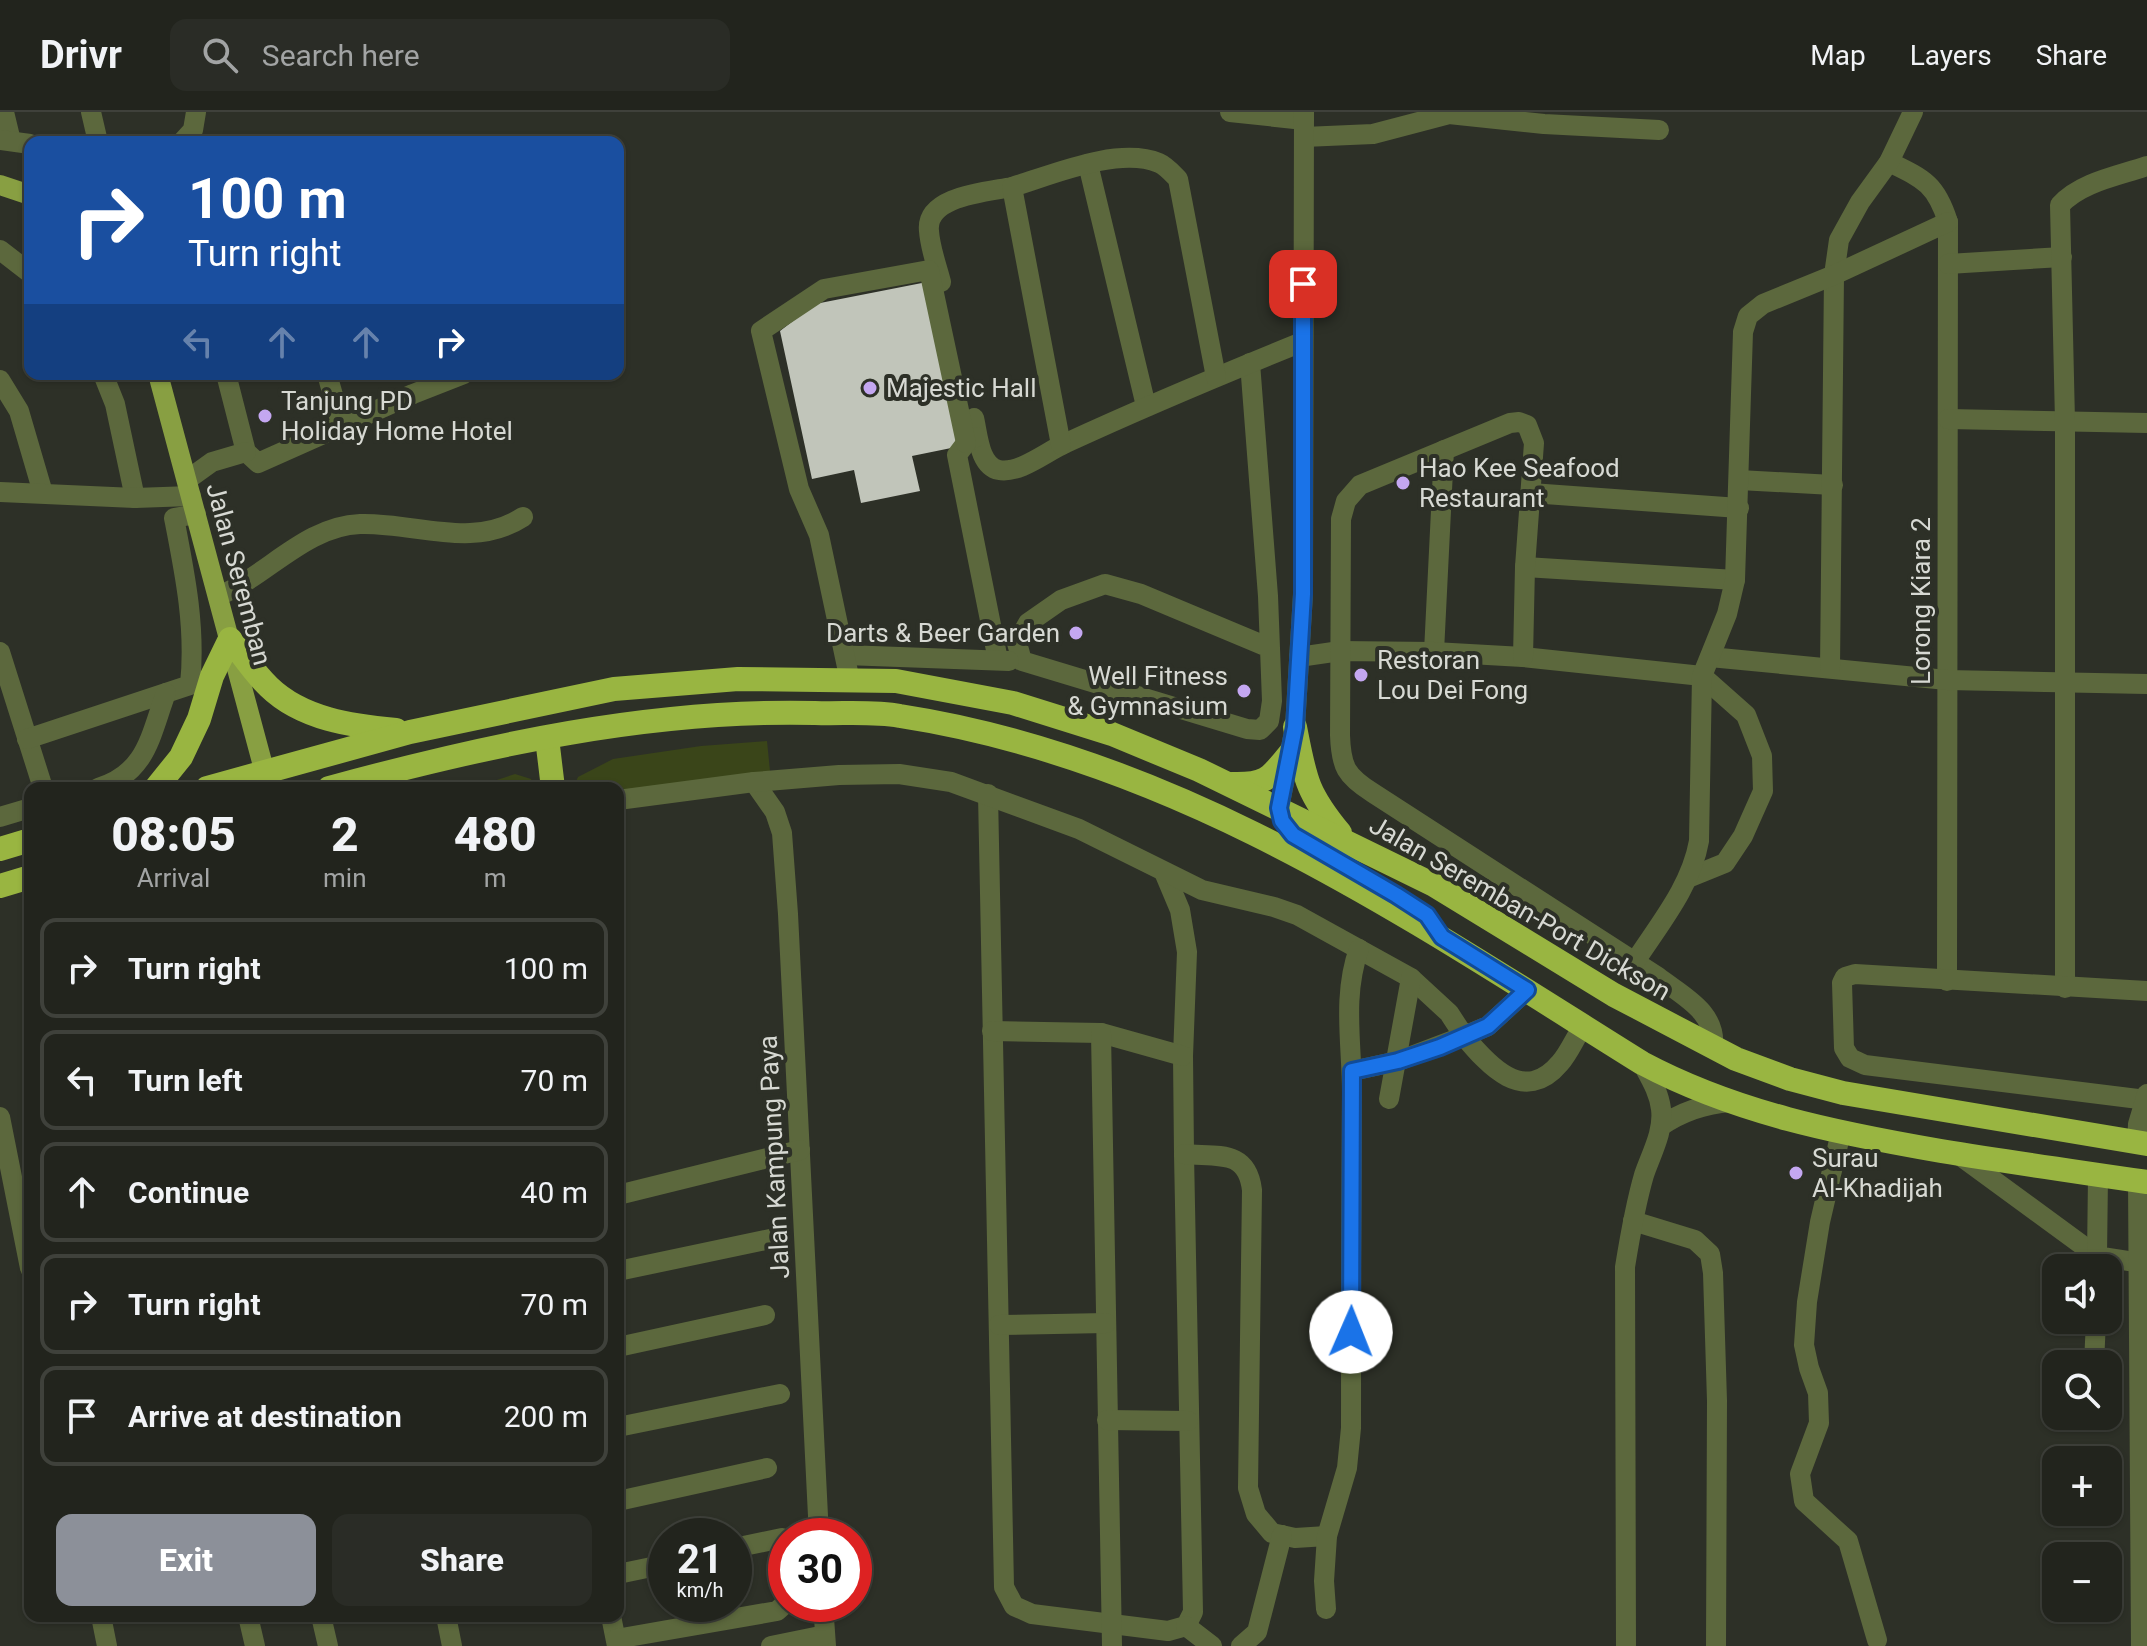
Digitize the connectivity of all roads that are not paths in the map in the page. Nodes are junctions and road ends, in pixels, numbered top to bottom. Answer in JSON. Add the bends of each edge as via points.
{"nodes":[{"id":1,"x":4,"y":112,"type":"edge"},
{"id":2,"x":91,"y":112,"type":"edge"},
{"id":3,"x":196,"y":112,"type":"edge"},
{"id":4,"x":1230,"y":112,"type":"edge"},
{"id":5,"x":1913,"y":112,"type":"edge"},
{"id":6,"x":1304,"y":123,"type":"edge"},
{"id":7,"x":1659,"y":130,"type":"dead end"},
{"id":8,"x":97,"y":136,"type":"edge"},
{"id":9,"x":188,"y":136,"type":"edge"},
{"id":10,"x":14,"y":142,"type":"edge"},
{"id":11,"x":1889,"y":162,"type":"junction"},
{"id":12,"x":1088,"y":164,"type":"junction"},
{"id":13,"x":2147,"y":166,"type":"edge"},
{"id":14,"x":0,"y":185,"type":"edge"},
{"id":15,"x":1012,"y":187,"type":"junction"},
{"id":16,"x":24,"y":193,"type":"edge"},
{"id":17,"x":1948,"y":222,"type":"junction"},
{"id":18,"x":0,"y":250,"type":"edge"},
{"id":19,"x":2062,"y":257,"type":"junction"},
{"id":20,"x":1948,"y":264,"type":"junction"},
{"id":21,"x":24,"y":268,"type":"edge"},
{"id":22,"x":1834,"y":275,"type":"junction"},
{"id":23,"x":1302,"y":342,"type":"junction"},
{"id":24,"x":1250,"y":363,"type":"junction"},
{"id":25,"x":1216,"y":377,"type":"junction"},
{"id":26,"x":0,"y":380,"type":"edge"},
{"id":27,"x":105,"y":380,"type":"edge"},
{"id":28,"x":160,"y":380,"type":"edge"},
{"id":29,"x":228,"y":380,"type":"edge"},
{"id":30,"x":329,"y":380,"type":"edge"},
{"id":31,"x":432,"y":380,"type":"edge"},
{"id":32,"x":410,"y":384,"type":"edge"},
{"id":33,"x":1146,"y":406,"type":"junction"},
{"id":34,"x":1948,"y":419,"type":"junction"},
{"id":35,"x":2065,"y":421,"type":"junction"},
{"id":36,"x":2147,"y":423,"type":"edge"},
{"id":37,"x":342,"y":427,"type":"junction"},
{"id":38,"x":972,"y":440,"type":"junction"},
{"id":39,"x":1061,"y":445,"type":"junction"},
{"id":40,"x":1444,"y":450,"type":"junction"},
{"id":41,"x":246,"y":452,"type":"junction"},
{"id":42,"x":1739,"y":480,"type":"junction"},
{"id":43,"x":1833,"y":485,"type":"junction"},
{"id":44,"x":0,"y":492,"type":"edge"},
{"id":45,"x":43,"y":493,"type":"junction"},
{"id":46,"x":1531,"y":493,"type":"junction"},
{"id":47,"x":191,"y":497,"type":"junction"},
{"id":48,"x":135,"y":498,"type":"junction"},
{"id":49,"x":1739,"y":508,"type":"junction"},
{"id":50,"x":523,"y":517,"type":"dead end"},
{"id":51,"x":1525,"y":567,"type":"junction"},
{"id":52,"x":1735,"y":580,"type":"junction"},
{"id":53,"x":1303,"y":594,"type":"junction"},
{"id":54,"x":218,"y":596,"type":"junction"},
{"id":55,"x":1268,"y":596,"type":"junction"},
{"id":56,"x":230,"y":639,"type":"junction"},
{"id":57,"x":1270,"y":648,"type":"junction"},
{"id":58,"x":1340,"y":651,"type":"junction"},
{"id":59,"x":0,"y":652,"type":"edge"},
{"id":60,"x":1020,"y":652,"type":"junction"},
{"id":61,"x":1434,"y":652,"type":"junction"},
{"id":62,"x":845,"y":655,"type":"junction"},
{"id":63,"x":1299,"y":657,"type":"junction"},
{"id":64,"x":1523,"y":657,"type":"junction"},
{"id":65,"x":998,"y":660,"type":"junction"},
{"id":66,"x":1706,"y":666,"type":"junction"},
{"id":67,"x":1830,"y":668,"type":"junction"},
{"id":68,"x":1947,"y":680,"type":"junction"},
{"id":69,"x":850,"y":681,"type":"junction"},
{"id":70,"x":2064,"y":683,"type":"junction"},
{"id":71,"x":2147,"y":684,"type":"edge"},
{"id":72,"x":166,"y":693,"type":"junction"},
{"id":73,"x":1295,"y":727,"type":"junction"},
{"id":74,"x":410,"y":732,"type":"junction"},
{"id":75,"x":547,"y":738,"type":"junction"},
{"id":76,"x":27,"y":739,"type":"junction"},
{"id":77,"x":1291,"y":752,"type":"junction"},
{"id":78,"x":383,"y":779,"type":"edge"},
{"id":79,"x":266,"y":780,"type":"edge"},
{"id":80,"x":41,"y":782,"type":"edge"},
{"id":81,"x":117,"y":782,"type":"edge"},
{"id":82,"x":161,"y":782,"type":"edge"},
{"id":83,"x":552,"y":782,"type":"edge"},
{"id":84,"x":754,"y":782,"type":"junction"},
{"id":85,"x":1229,"y":784,"type":"junction"},
{"id":86,"x":988,"y":794,"type":"junction"},
{"id":87,"x":624,"y":799,"type":"edge"},
{"id":88,"x":1279,"y":808,"type":"junction"},
{"id":89,"x":24,"y":810,"type":"edge"},
{"id":90,"x":0,"y":817,"type":"edge"},
{"id":91,"x":1346,"y":840,"type":"junction"},
{"id":92,"x":24,"y":842,"type":"edge"},
{"id":93,"x":0,"y":849,"type":"edge"},
{"id":94,"x":1164,"y":872,"type":"junction"},
{"id":95,"x":1688,"y":878,"type":"junction"},
{"id":96,"x":24,"y":879,"type":"edge"},
{"id":97,"x":0,"y":886,"type":"edge"},
{"id":98,"x":1442,"y":937,"type":"junction"},
{"id":99,"x":1359,"y":949,"type":"junction"},
{"id":100,"x":1636,"y":960,"type":"junction"},
{"id":101,"x":1411,"y":978,"type":"junction"},
{"id":102,"x":1947,"y":981,"type":"junction"},
{"id":103,"x":2065,"y":988,"type":"junction"},
{"id":104,"x":1527,"y":990,"type":"junction"},
{"id":105,"x":2147,"y":991,"type":"edge"},
{"id":106,"x":1583,"y":1026,"type":"junction"},
{"id":107,"x":992,"y":1031,"type":"junction"},
{"id":108,"x":1101,"y":1033,"type":"junction"},
{"id":109,"x":1464,"y":1036,"type":"junction"},
{"id":110,"x":1713,"y":1048,"type":"junction"},
{"id":111,"x":1183,"y":1056,"type":"junction"},
{"id":112,"x":1398,"y":1061,"type":"junction"},
{"id":113,"x":1642,"y":1063,"type":"junction"},
{"id":114,"x":1352,"y":1071,"type":"junction"},
{"id":115,"x":2146,"y":1098,"type":"edge"},
{"id":116,"x":1389,"y":1099,"type":"dead end"},
{"id":117,"x":1734,"y":1102,"type":"junction"},
{"id":118,"x":0,"y":1117,"type":"edge"},
{"id":119,"x":1661,"y":1126,"type":"junction"},
{"id":120,"x":1841,"y":1132,"type":"junction"},
{"id":121,"x":800,"y":1150,"type":"junction"},
{"id":122,"x":1956,"y":1153,"type":"junction"},
{"id":123,"x":1184,"y":1154,"type":"junction"},
{"id":124,"x":2143,"y":1162,"type":"edge"},
{"id":125,"x":2098,"y":1176,"type":"junction"},
{"id":126,"x":624,"y":1194,"type":"edge"},
{"id":127,"x":24,"y":1213,"type":"edge"},
{"id":128,"x":1633,"y":1221,"type":"junction"},
{"id":129,"x":775,"y":1238,"type":"dead end"},
{"id":130,"x":2087,"y":1254,"type":"edge"},
{"id":131,"x":2097,"y":1254,"type":"edge"},
{"id":132,"x":2122,"y":1263,"type":"edge"},
{"id":133,"x":2143,"y":1264,"type":"edge"},
{"id":134,"x":624,"y":1270,"type":"edge"},
{"id":135,"x":765,"y":1315,"type":"dead end"},
{"id":136,"x":1106,"y":1323,"type":"junction"},
{"id":137,"x":999,"y":1325,"type":"junction"},
{"id":138,"x":624,"y":1346,"type":"edge"},
{"id":139,"x":2143,"y":1376,"type":"edge"},
{"id":140,"x":780,"y":1394,"type":"dead end"},
{"id":141,"x":1107,"y":1420,"type":"junction"},
{"id":142,"x":1188,"y":1421,"type":"junction"},
{"id":143,"x":624,"y":1426,"type":"edge"},
{"id":144,"x":2144,"y":1463,"type":"edge"},
{"id":145,"x":767,"y":1468,"type":"dead end"},
{"id":146,"x":624,"y":1500,"type":"edge"},
{"id":147,"x":818,"y":1518,"type":"edge"},
{"id":148,"x":1282,"y":1535,"type":"junction"},
{"id":149,"x":1327,"y":1536,"type":"junction"},
{"id":150,"x":2144,"y":1541,"type":"edge"},
{"id":151,"x":648,"y":1568,"type":"edge"},
{"id":152,"x":624,"y":1573,"type":"edge"},
{"id":153,"x":1326,"y":1609,"type":"dead end"},
{"id":154,"x":768,"y":1613,"type":"edge"},
{"id":155,"x":102,"y":1622,"type":"edge"},
{"id":156,"x":249,"y":1622,"type":"edge"},
{"id":157,"x":322,"y":1622,"type":"edge"},
{"id":158,"x":447,"y":1622,"type":"edge"},
{"id":159,"x":612,"y":1622,"type":"edge"},
{"id":160,"x":1186,"y":1626,"type":"junction"},
{"id":161,"x":2143,"y":1634,"type":"edge"},
{"id":162,"x":1112,"y":1636,"type":"edge"},
{"id":163,"x":826,"y":1640,"type":"edge"},
{"id":164,"x":1877,"y":1640,"type":"dead end"},
{"id":165,"x":616,"y":1642,"type":"edge"},
{"id":166,"x":107,"y":1646,"type":"edge"},
{"id":167,"x":255,"y":1646,"type":"edge"},
{"id":168,"x":328,"y":1646,"type":"edge"},
{"id":169,"x":452,"y":1646,"type":"edge"},
{"id":170,"x":771,"y":1646,"type":"edge"},
{"id":171,"x":1212,"y":1646,"type":"edge"},
{"id":172,"x":1241,"y":1646,"type":"edge"},
{"id":173,"x":1626,"y":1646,"type":"edge"},
{"id":174,"x":1716,"y":1646,"type":"edge"}],
"edges":[{"from":1,"to":10,"type":"street"},
{"from":2,"to":8,"type":"street"},
{"from":3,"to":9,"type":"street"},
{"from":4,"to":6,"type":"street"},
{"from":5,"to":11,"type":"street"},
{"from":6,"to":7,"type":"street","via":[[1373,134],[1449,114]]},
{"from":6,"to":23,"type":"street"},
{"from":11,"to":17,"type":"street","via":[[1941,197]]},
{"from":11,"to":22,"type":"street","via":[[1839,240]]},
{"from":12,"to":15,"type":"street"},
{"from":12,"to":25,"type":"street","via":[[1133,156],[1161,163],[1178,179]]},
{"from":12,"to":33,"type":"street"},
{"from":13,"to":19,"type":"street","via":[[2071,194],[2060,205]]},
{"from":14,"to":16,"type":"main road"},
{"from":15,"to":38,"type":"street","via":[[956,198],[936,210],[928,228]]},
{"from":15,"to":39,"type":"street"},
{"from":17,"to":20,"type":"street","name":"Lorong Kiara 2"},
{"from":17,"to":22,"type":"street"},
{"from":18,"to":21,"type":"street"},
{"from":19,"to":20,"type":"street"},
{"from":19,"to":35,"type":"street"},
{"from":20,"to":34,"type":"street","name":"Lorong Kiara 2"},
{"from":22,"to":42,"type":"street","via":[[1763,304],[1748,316],[1743,332]]},
{"from":22,"to":43,"type":"street"},
{"from":23,"to":24,"type":"street"},
{"from":23,"to":53,"type":"street"},
{"from":24,"to":25,"type":"street"},
{"from":24,"to":55,"type":"street"},
{"from":25,"to":33,"type":"street"},
{"from":26,"to":45,"type":"street","via":[[19,411]]},
{"from":27,"to":48,"type":"street"},
{"from":28,"to":47,"type":"main road","name":"Jalan Seremban"},
{"from":29,"to":41,"type":"street"},
{"from":30,"to":37,"type":"street"},
{"from":31,"to":32,"type":"street"},
{"from":32,"to":37,"type":"street"},
{"from":33,"to":39,"type":"street"},
{"from":34,"to":35,"type":"street"},
{"from":34,"to":68,"type":"street","name":"Lorong Kiara 2"},
{"from":35,"to":36,"type":"street"},
{"from":35,"to":70,"type":"street"},
{"from":37,"to":41,"type":"street","via":[[258,463]]},
{"from":38,"to":39,"type":"street","via":[[995,469],[1011,471]]},
{"from":38,"to":62,"type":"street","via":[[929,270],[824,289],[761,331],[799,489],[819,535]]},
{"from":38,"to":65,"type":"street","via":[[957,455]]},
{"from":40,"to":46,"type":"street","via":[[1510,423],[1527,425],[1534,443]]},
{"from":40,"to":58,"type":"street","via":[[1360,485],[1346,501],[1341,519]]},
{"from":40,"to":61,"type":"street"},
{"from":41,"to":47,"type":"street","via":[[212,462]]},
{"from":42,"to":43,"type":"street"},
{"from":42,"to":49,"type":"street"},
{"from":43,"to":67,"type":"street"},
{"from":44,"to":45,"type":"street"},
{"from":45,"to":48,"type":"street"},
{"from":46,"to":49,"type":"street"},
{"from":46,"to":51,"type":"street"},
{"from":47,"to":48,"type":"street"},
{"from":47,"to":54,"type":"main road","name":"Jalan Seremban"},
{"from":47,"to":72,"type":"street","via":[[174,518],[191,609],[190,685]]},
{"from":49,"to":52,"type":"street"},
{"from":50,"to":54,"type":"street","via":[[499,529],[459,535],[382,524],[330,530]]},
{"from":51,"to":52,"type":"street"},
{"from":51,"to":64,"type":"street"},
{"from":52,"to":66,"type":"street"},
{"from":53,"to":55,"type":"street"},
{"from":53,"to":63,"type":"street"},
{"from":54,"to":56,"type":"main road","name":"Jalan Seremban"},
{"from":55,"to":57,"type":"street"},
{"from":56,"to":74,"type":"highway","via":[[269,687],[289,702],[359,727]]},
{"from":56,"to":79,"type":"main road","name":"Jalan Seremban"},
{"from":56,"to":82,"type":"highway","via":[[181,757]]},
{"from":57,"to":60,"type":"street","via":[[1105,584],[1061,600],[1028,623]]},
{"from":57,"to":60,"type":"street","via":[[1272,701],[1269,721],[1260,730]]},
{"from":58,"to":61,"type":"street"},
{"from":58,"to":63,"type":"street"},
{"from":58,"to":100,"type":"street","via":[[1340,752],[1355,782]]},
{"from":59,"to":76,"type":"street"},
{"from":60,"to":65,"type":"street"},
{"from":61,"to":64,"type":"street"},
{"from":62,"to":65,"type":"street"},
{"from":62,"to":69,"type":"street"},
{"from":63,"to":73,"type":"street"},
{"from":64,"to":66,"type":"street"},
{"from":66,"to":67,"type":"street"},
{"from":66,"to":95,"type":"street","via":[[1699,841]]},
{"from":66,"to":95,"type":"street","via":[[1746,715],[1762,756],[1763,791],[1725,863]]},
{"from":67,"to":68,"type":"street"},
{"from":68,"to":70,"type":"street"},
{"from":68,"to":102,"type":"street","name":"Lorong Kiara 2"},
{"from":69,"to":74,"type":"highway","name":"Jalan Seremban-Port Dickson","via":[[738,679],[614,689]]},
{"from":69,"to":85,"type":"highway","name":"Jalan Seremban-Port Dickson","via":[[896,681],[1013,703],[1112,734]]},
{"from":70,"to":71,"type":"street"},
{"from":70,"to":103,"type":"street"},
{"from":72,"to":76,"type":"street"},
{"from":72,"to":81,"type":"street","via":[[135,768]]},
{"from":73,"to":77,"type":"street"},
{"from":73,"to":91,"type":"highway","via":[[1308,789]]},
{"from":74,"to":79,"type":"highway","name":"Jalan Seremban-Port Dickson"},
{"from":75,"to":78,"type":"highway"},
{"from":75,"to":83,"type":"highway"},
{"from":75,"to":98,"type":"highway","via":[[660,719],[760,712],[897,715],[1035,744],[1167,791],[1240,825]]},
{"from":76,"to":80,"type":"street"},
{"from":77,"to":85,"type":"highway","via":[[1269,780]]},
{"from":77,"to":88,"type":"street"},
{"from":84,"to":86,"type":"street","via":[[899,774]]},
{"from":84,"to":87,"type":"street"},
{"from":84,"to":121,"type":"street","name":"Jalan Kampung Paya","via":[[782,833]]},
{"from":85,"to":88,"type":"highway","name":"Jalan Seremban-Port Dickson"},
{"from":86,"to":94,"type":"street","via":[[1079,829]]},
{"from":86,"to":107,"type":"street"},
{"from":88,"to":91,"type":"highway","name":"Jalan Seremban-Port Dickson"},
{"from":88,"to":98,"type":"highway","via":[[1293,835],[1427,915]]},
{"from":89,"to":90,"type":"street"},
{"from":91,"to":110,"type":"highway","name":"Jalan Seremban-Port Dickson","via":[[1434,885],[1614,995]]},
{"from":92,"to":93,"type":"highway"},
{"from":94,"to":99,"type":"street","via":[[1202,890],[1297,915]]},
{"from":94,"to":111,"type":"street","via":[[1180,910],[1187,952]]},
{"from":95,"to":100,"type":"street"},
{"from":96,"to":97,"type":"highway"},
{"from":98,"to":104,"type":"highway"},
{"from":99,"to":101,"type":"street"},
{"from":99,"to":114,"type":"street","via":[[1348,1008]]},
{"from":100,"to":110,"type":"street","via":[[1710,1021]]},
{"from":101,"to":109,"type":"street","via":[[1449,1013]]},
{"from":101,"to":112,"type":"street"},
{"from":102,"to":103,"type":"street"},
{"from":102,"to":115,"type":"street","via":[[1845,977],[1844,1048],[1850,1058],[1865,1065]]},
{"from":103,"to":105,"type":"street"},
{"from":104,"to":106,"type":"highway"},
{"from":104,"to":109,"type":"street","via":[[1488,1026]]},
{"from":106,"to":109,"type":"street","via":[[1560,1063],[1529,1082],[1509,1079]]},
{"from":106,"to":113,"type":"highway"},
{"from":107,"to":108,"type":"street"},
{"from":107,"to":137,"type":"street"},
{"from":108,"to":111,"type":"street"},
{"from":108,"to":136,"type":"street"},
{"from":109,"to":112,"type":"street"},
{"from":110,"to":124,"type":"highway","name":"Jalan Seremban-Port Dickson","via":[[1790,1079]]},
{"from":111,"to":123,"type":"street"},
{"from":112,"to":114,"type":"street"},
{"from":112,"to":116,"type":"street"},
{"from":113,"to":117,"type":"highway"},
{"from":113,"to":119,"type":"street","via":[[1657,1090]]},
{"from":114,"to":149,"type":"street","via":[[1351,1428],[1347,1468]]},
{"from":115,"to":124,"type":"street","via":[[2138,1124]]},
{"from":117,"to":119,"type":"street","via":[[1709,1103]]},
{"from":117,"to":120,"type":"highway"},
{"from":118,"to":127,"type":"street"},
{"from":119,"to":128,"type":"street"},
{"from":120,"to":122,"type":"highway"},
{"from":120,"to":164,"type":"street","via":[[1807,1302],[1804,1345],[1818,1393],[1819,1423],[1800,1474],[1804,1501],[1848,1541]]},
{"from":121,"to":126,"type":"street"},
{"from":121,"to":147,"type":"street","name":"Jalan Kampung Paya"},
{"from":122,"to":125,"type":"highway"},
{"from":122,"to":130,"type":"street"},
{"from":123,"to":142,"type":"street"},
{"from":123,"to":148,"type":"street","via":[[1228,1158],[1250,1172],[1248,1488],[1256,1514],[1272,1533]]},
{"from":124,"to":125,"type":"highway"},
{"from":124,"to":133,"type":"street"},
{"from":125,"to":131,"type":"street"},
{"from":128,"to":173,"type":"street","via":[[1625,1267]]},
{"from":128,"to":174,"type":"street","via":[[1695,1240],[1710,1254],[1717,1401]]},
{"from":129,"to":134,"type":"street"},
{"from":132,"to":133,"type":"street"},
{"from":133,"to":139,"type":"street"},
{"from":135,"to":138,"type":"street"},
{"from":136,"to":137,"type":"street"},
{"from":136,"to":141,"type":"street"},
{"from":137,"to":162,"type":"street","via":[[1004,1587],[1014,1606]]},
{"from":139,"to":144,"type":"street"},
{"from":140,"to":143,"type":"street"},
{"from":141,"to":142,"type":"street"},
{"from":141,"to":162,"type":"street"},
{"from":142,"to":160,"type":"street","via":[[1193,1612]]},
{"from":144,"to":150,"type":"street"},
{"from":145,"to":146,"type":"street"},
{"from":148,"to":149,"type":"street"},
{"from":148,"to":172,"type":"street","via":[[1257,1632]]},
{"from":149,"to":153,"type":"street"},
{"from":150,"to":161,"type":"street"},
{"from":151,"to":152,"type":"street"},
{"from":154,"to":165,"type":"street"},
{"from":155,"to":166,"type":"street"},
{"from":156,"to":167,"type":"street"},
{"from":157,"to":168,"type":"street"},
{"from":158,"to":169,"type":"street"},
{"from":159,"to":165,"type":"street"},
{"from":160,"to":162,"type":"street"},
{"from":160,"to":171,"type":"street"},
{"from":163,"to":170,"type":"street"}]}
